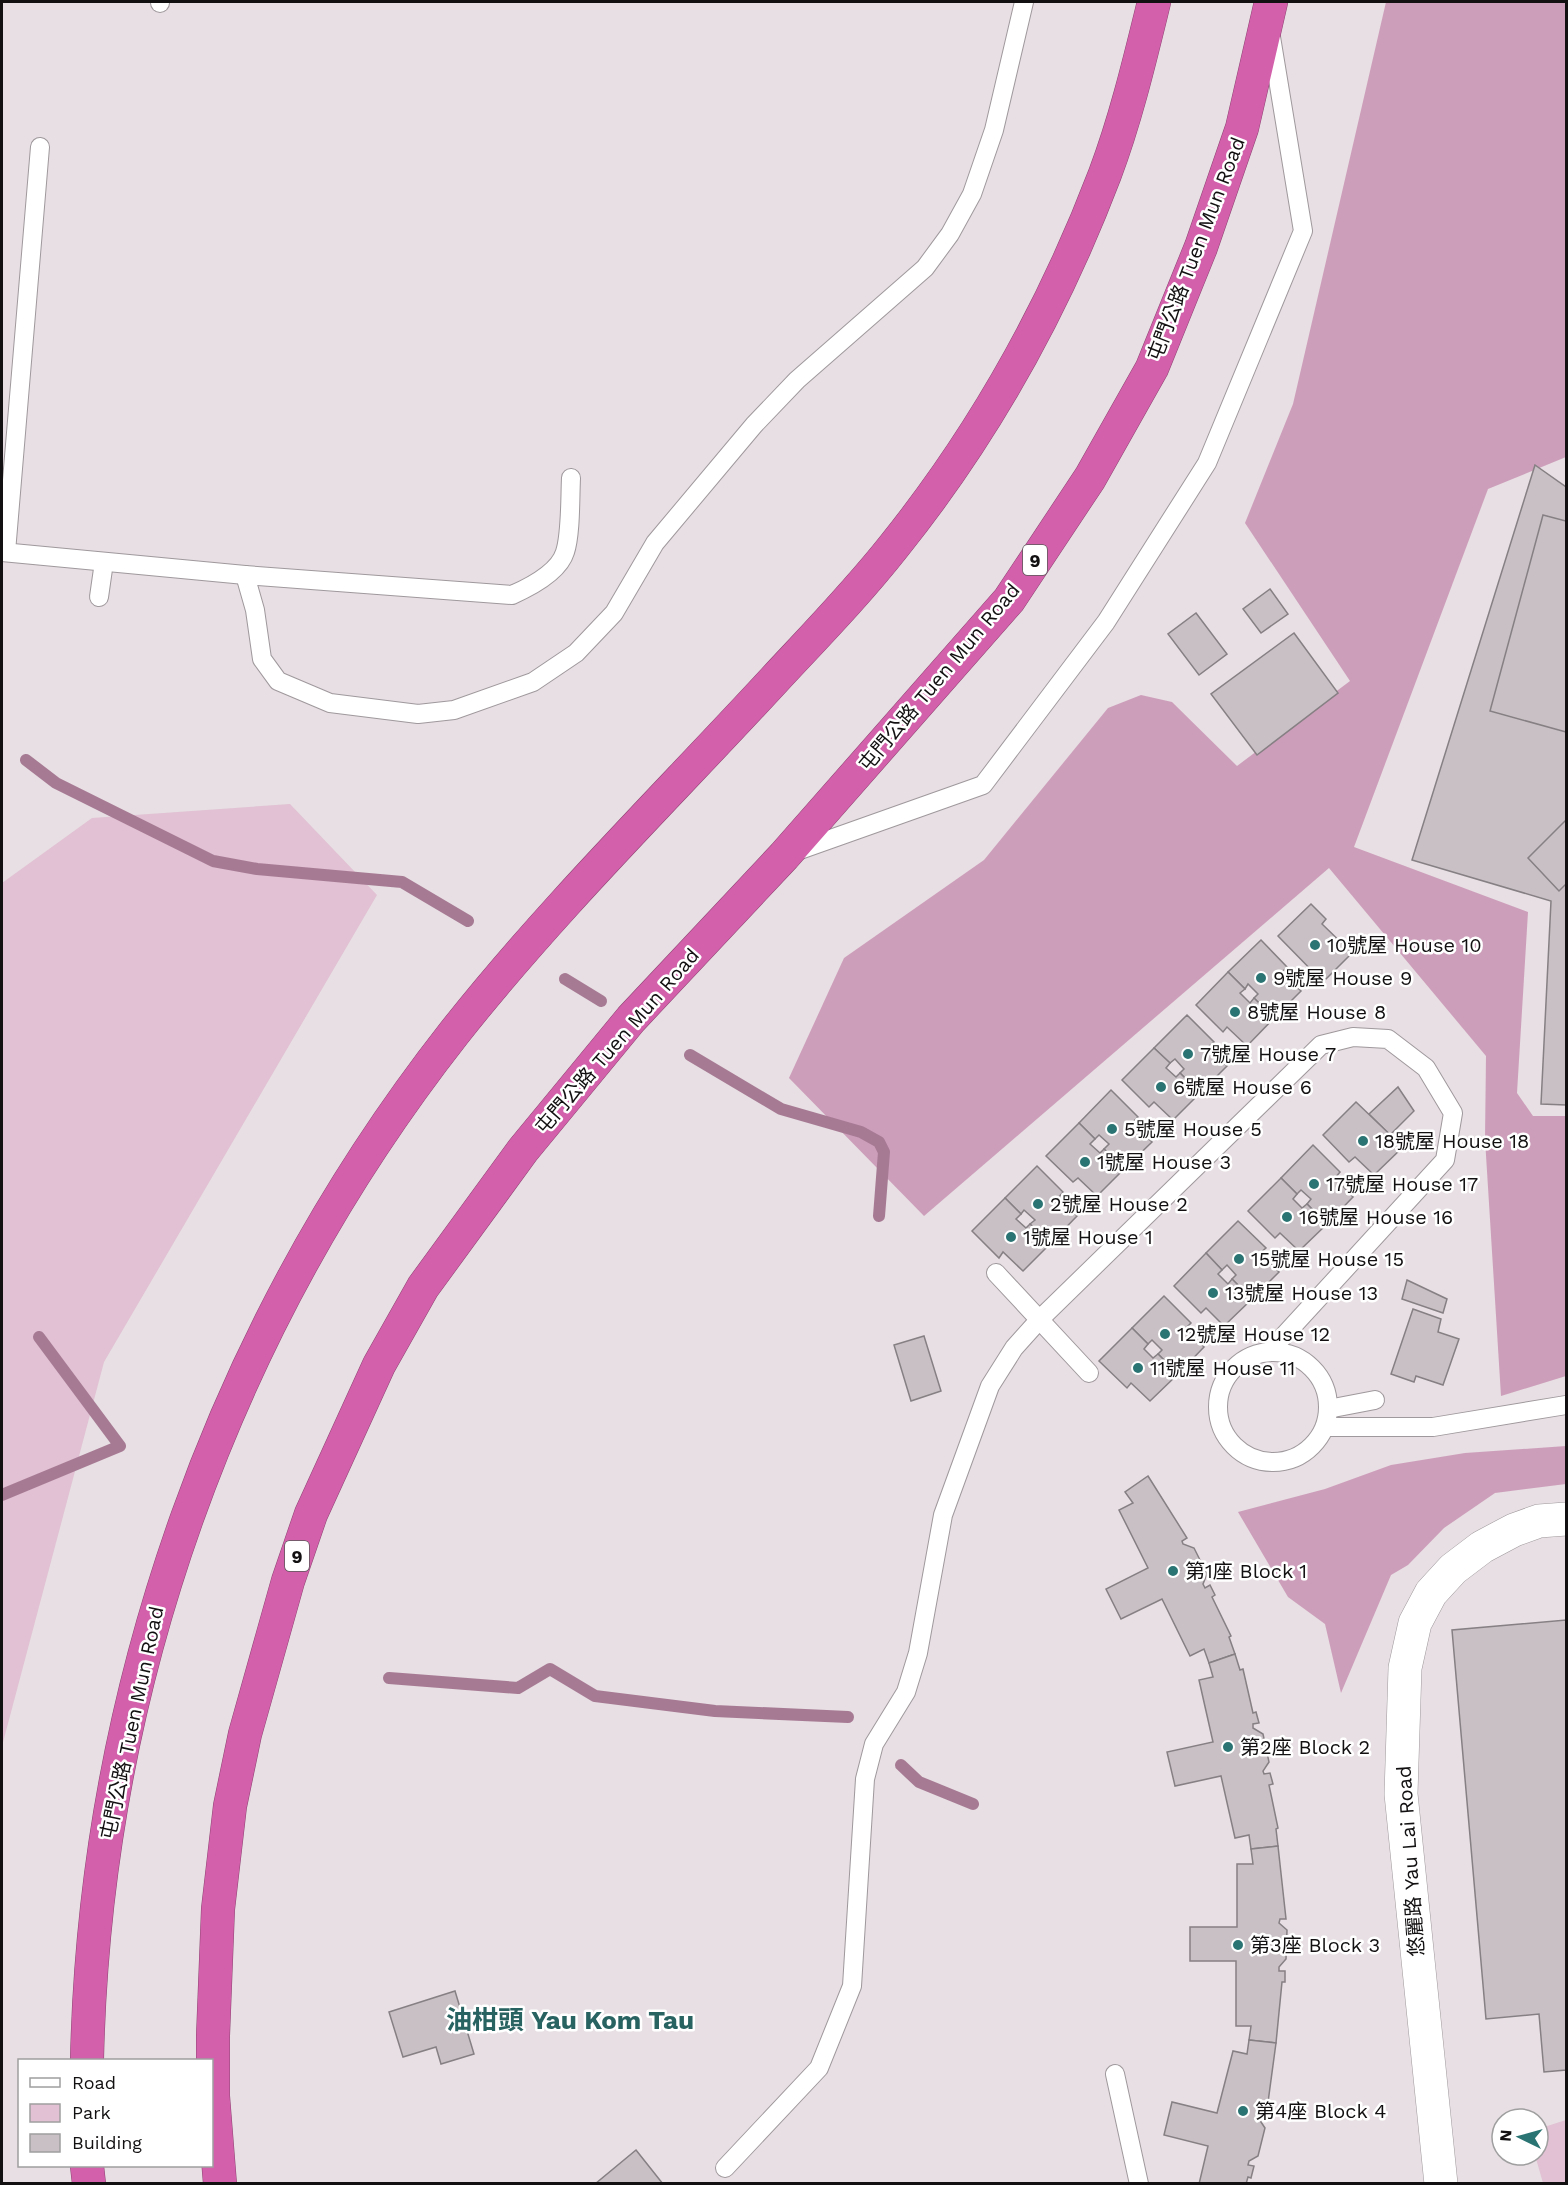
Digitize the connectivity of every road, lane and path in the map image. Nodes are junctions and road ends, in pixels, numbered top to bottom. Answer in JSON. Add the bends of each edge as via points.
{"nodes":[{"id":1,"x":1024,"y":2,"type":"edge"},
{"id":2,"x":1154,"y":2,"type":"edge"},
{"id":3,"x":1270,"y":11,"type":"edge"},
{"id":4,"x":40,"y":147,"type":"dead end"},
{"id":5,"x":571,"y":478,"type":"dead end"},
{"id":6,"x":4,"y":552,"type":"edge"},
{"id":7,"x":105,"y":562,"type":"junction"},
{"id":8,"x":245,"y":575,"type":"junction"},
{"id":9,"x":99,"y":597,"type":"dead end"},
{"id":10,"x":784,"y":856,"type":"junction"},
{"id":11,"x":996,"y":1273,"type":"dead end"},
{"id":12,"x":1040,"y":1319,"type":"junction"},
{"id":13,"x":1269,"y":1352,"type":"junction"},
{"id":14,"x":1089,"y":1373,"type":"dead end"},
{"id":15,"x":1375,"y":1400,"type":"dead end"},
{"id":16,"x":1566,"y":1405,"type":"edge"},
{"id":17,"x":1326,"y":1418,"type":"junction"},
{"id":18,"x":1566,"y":1519,"type":"edge"},
{"id":19,"x":87,"y":2059,"type":"edge"},
{"id":20,"x":1115,"y":2074,"type":"dead end"},
{"id":21,"x":87,"y":2167,"type":"edge"},
{"id":22,"x":725,"y":2169,"type":"dead end"},
{"id":23,"x":88,"y":2184,"type":"edge"},
{"id":24,"x":220,"y":2184,"type":"edge"},
{"id":25,"x":1138,"y":2184,"type":"edge"},
{"id":26,"x":1441,"y":2184,"type":"edge"}],
"edges":[{"from":1,"to":8,"type":"lane","via":[[994,130],[972,194],[950,234],[925,268],[797,380],[754,425],[655,543],[614,613],[576,653],[533,682],[454,710],[418,714],[330,703],[278,681],[262,659]]},
{"from":2,"to":19,"type":"highway","name":"屯門公路 Tuen Mun Road","via":[[1106,170],[1037,327],[989,412],[942,482],[879,563],[511,964],[453,1035],[360,1166],[272,1318],[236,1393],[180,1533],[139,1673],[102,1866],[93,1939]]},
{"from":3,"to":10,"type":"highway","name":"屯門公路 Tuen Mun Road","number":"9","via":[[1242,128],[1201,247],[1152,368],[1090,478],[1008,600]]},
{"from":3,"to":10,"type":"lane","via":[[1303,231],[1207,463],[1106,622],[983,785]]},
{"from":4,"to":6,"type":"lane"},
{"from":5,"to":8,"type":"lane","via":[[565,553],[547,575],[512,595]]},
{"from":6,"to":7,"type":"lane"},
{"from":7,"to":8,"type":"lane"},
{"from":7,"to":9,"type":"lane"},
{"from":10,"to":24,"type":"highway","name":"屯門公路 Tuen Mun Road","number":"9","via":[[631,1019],[523,1150],[439,1264],[378,1365],[311,1514],[245,1734],[222,1860],[213,2036]]},
{"from":11,"to":12,"type":"lane"},
{"from":12,"to":13,"type":"lane","via":[[1321,1045],[1353,1037],[1388,1039],[1426,1068],[1453,1113],[1445,1160]]},
{"from":12,"to":14,"type":"lane"},
{"from":12,"to":22,"type":"lane","via":[[1014,1348],[990,1386],[943,1515],[918,1653],[906,1692],[874,1744],[865,1779],[852,1986],[819,2068]]},
{"from":13,"to":17,"type":"lane","via":[[1304,1361],[1318,1374],[1326,1391]]},
{"from":13,"to":17,"type":"lane","via":[[1236,1366],[1219,1398],[1224,1433],[1235,1447],[1250,1457],[1285,1461],[1316,1443]]},
{"from":15,"to":17,"type":"lane"},
{"from":16,"to":17,"type":"lane","via":[[1433,1426]]},
{"from":18,"to":26,"type":"street","name":"悠麗路 Yau Lai Road","via":[[1539,1521],[1514,1530],[1453,1569],[1431,1593],[1415,1623],[1405,1668],[1401,1794]]},
{"from":20,"to":25,"type":"lane"},
{"from":21,"to":23,"type":"highway"}]}
